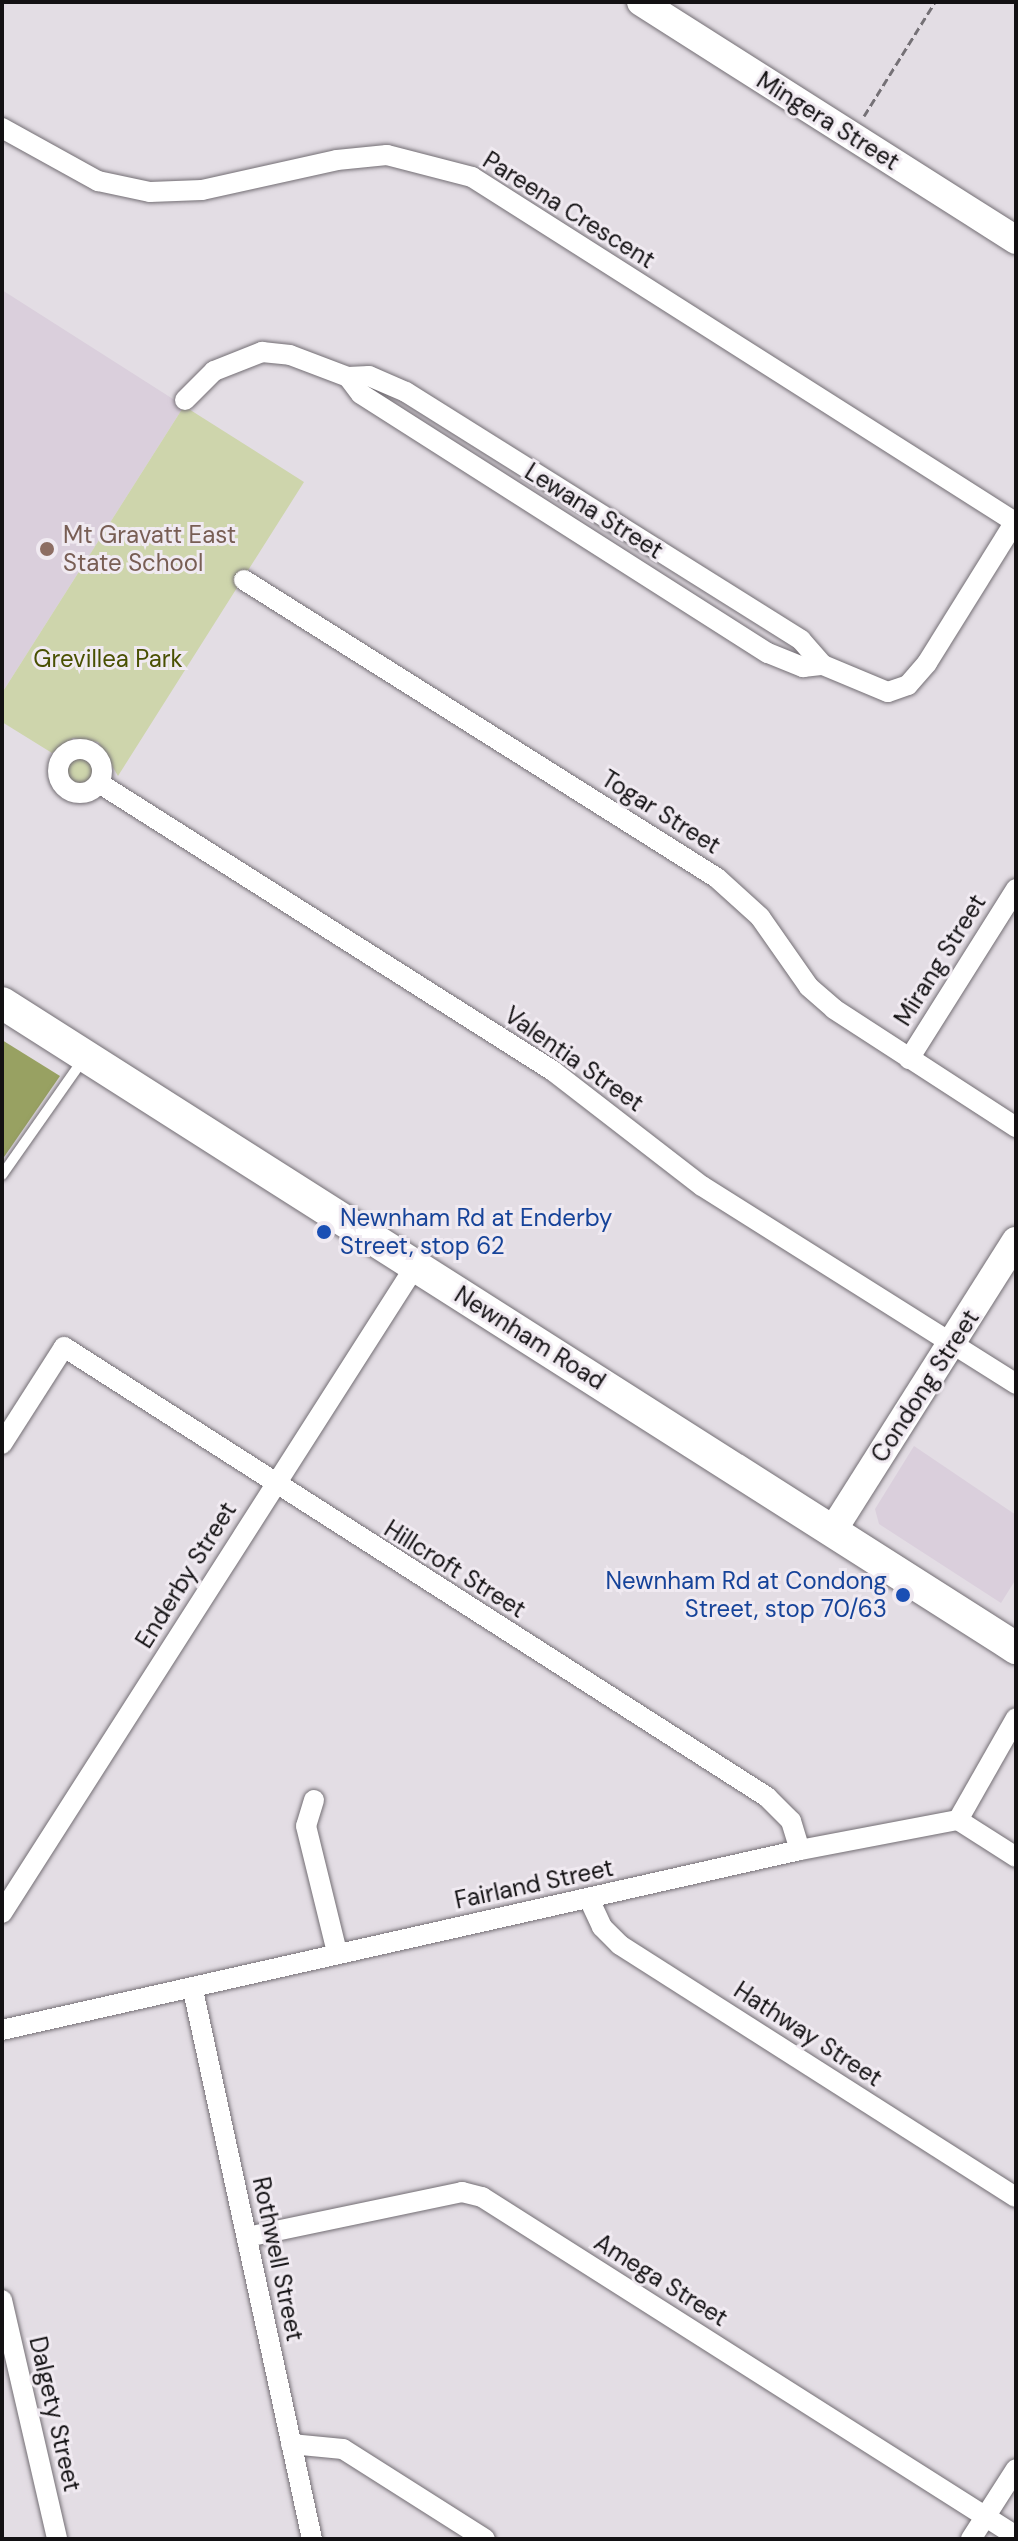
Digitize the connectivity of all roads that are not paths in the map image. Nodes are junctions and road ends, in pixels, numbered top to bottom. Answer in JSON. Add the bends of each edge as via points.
{"nodes":[{"id":1,"x":641,"y":2,"type":"edge"},
{"id":2,"x":2,"y":128,"type":"edge"},
{"id":3,"x":1016,"y":240,"type":"edge"},
{"id":4,"x":348,"y":377,"type":"junction"},
{"id":5,"x":185,"y":400,"type":"dead end"},
{"id":6,"x":1016,"y":521,"type":"edge"},
{"id":7,"x":244,"y":580,"type":"dead end"},
{"id":8,"x":823,"y":665,"type":"junction"},
{"id":9,"x":99,"y":783,"type":"dead end"},
{"id":10,"x":1016,"y":889,"type":"edge"},
{"id":11,"x":2,"y":1003,"type":"edge"},
{"id":12,"x":86,"y":1056,"type":"junction"},
{"id":13,"x":909,"y":1059,"type":"junction"},
{"id":14,"x":1016,"y":1127,"type":"edge"},
{"id":15,"x":2,"y":1175,"type":"edge"},
{"id":16,"x":1016,"y":1241,"type":"edge"},
{"id":17,"x":416,"y":1265,"type":"junction"},
{"id":18,"x":953,"y":1344,"type":"junction"},
{"id":19,"x":1016,"y":1384,"type":"edge"},
{"id":20,"x":2,"y":1444,"type":"edge"},
{"id":21,"x":274,"y":1485,"type":"junction"},
{"id":22,"x":833,"y":1530,"type":"junction"},
{"id":23,"x":1016,"y":1648,"type":"edge"},
{"id":24,"x":1016,"y":1718,"type":"edge"},
{"id":25,"x":314,"y":1800,"type":"dead end"},
{"id":26,"x":958,"y":1820,"type":"junction"},
{"id":27,"x":800,"y":1850,"type":"junction"},
{"id":28,"x":1016,"y":1857,"type":"edge"},
{"id":29,"x":589,"y":1899,"type":"junction"},
{"id":30,"x":2,"y":1913,"type":"edge"},
{"id":31,"x":337,"y":1952,"type":"junction"},
{"id":32,"x":193,"y":1990,"type":"junction"},
{"id":33,"x":3,"y":2029,"type":"edge"},
{"id":34,"x":1016,"y":2197,"type":"edge"},
{"id":35,"x":247,"y":2237,"type":"junction"},
{"id":36,"x":2,"y":2300,"type":"edge"},
{"id":37,"x":291,"y":2444,"type":"junction"},
{"id":38,"x":1016,"y":2469,"type":"edge"},
{"id":39,"x":985,"y":2517,"type":"junction"},
{"id":40,"x":1016,"y":2536,"type":"edge"},
{"id":41,"x":57,"y":2539,"type":"edge"},
{"id":42,"x":312,"y":2539,"type":"edge"},
{"id":43,"x":485,"y":2539,"type":"edge"},
{"id":44,"x":971,"y":2539,"type":"edge"}],
"edges":[{"from":1,"to":3,"type":"street","name":"Mingera Street"},
{"from":2,"to":6,"type":"street","name":"Pareena Crescent","via":[[98,181],[150,192],[202,190],[337,160],[387,155],[472,177]]},
{"from":4,"to":5,"type":"street","name":"Lewana Street","via":[[290,355],[262,352],[214,371]]},
{"from":4,"to":8,"type":"street","name":"Lewana Street","via":[[369,376],[406,392],[801,640]]},
{"from":4,"to":8,"type":"street","name":"Lewana Street","via":[[361,394],[768,653],[803,667]]},
{"from":6,"to":8,"type":"street","name":"Lewana Street","via":[[908,685],[888,692]]},
{"from":7,"to":13,"type":"street","name":"Togar Street","via":[[717,878],[760,917],[809,987]]},
{"from":9,"to":18,"type":"street","name":"Valentia Street","via":[[553,1071],[702,1186]]},
{"from":10,"to":13,"type":"street","name":"Mirang Street"},
{"from":11,"to":12,"type":"main road","name":"Newnham Road"},
{"from":12,"to":15,"type":"lane"},
{"from":12,"to":17,"type":"main road","name":"Newnham Road"},
{"from":13,"to":14,"type":"street","name":"Togar Street"},
{"from":16,"to":18,"type":"street","name":"Condong Street"},
{"from":17,"to":21,"type":"street","name":"Enderby Street"},
{"from":17,"to":22,"type":"main road","name":"Newnham Road"},
{"from":18,"to":19,"type":"street","name":"Valentia Street"},
{"from":18,"to":22,"type":"street","name":"Condong Street"},
{"from":20,"to":21,"type":"street","name":"Hillcroft Street","via":[[64,1347]]},
{"from":21,"to":27,"type":"street","name":"Hillcroft Street","via":[[767,1797],[791,1821]]},
{"from":21,"to":30,"type":"street","name":"Enderby Street"},
{"from":22,"to":23,"type":"main road","name":"Newnham Road"},
{"from":24,"to":26,"type":"street"},
{"from":25,"to":31,"type":"street","via":[[306,1826]]},
{"from":26,"to":27,"type":"street","name":"Fairland Street"},
{"from":26,"to":28,"type":"street"},
{"from":27,"to":29,"type":"street","name":"Fairland Street"},
{"from":29,"to":31,"type":"street","name":"Fairland Street"},
{"from":29,"to":34,"type":"street","name":"Hathway Street","via":[[602,1927],[620,1945]]},
{"from":31,"to":32,"type":"street","name":"Fairland Street"},
{"from":32,"to":33,"type":"street","name":"Fairland Street"},
{"from":32,"to":35,"type":"street","name":"Rothwell Street"},
{"from":35,"to":37,"type":"street","name":"Rothwell Street"},
{"from":35,"to":39,"type":"street","name":"Amega Street","via":[[462,2192],[482,2197]]},
{"from":36,"to":41,"type":"street","name":"Dalgety Street"},
{"from":37,"to":42,"type":"street","name":"Rothwell Street"},
{"from":37,"to":43,"type":"street","via":[[343,2449]]},
{"from":38,"to":39,"type":"street"},
{"from":39,"to":40,"type":"street","name":"Amega Street"},
{"from":39,"to":44,"type":"street"}]}
